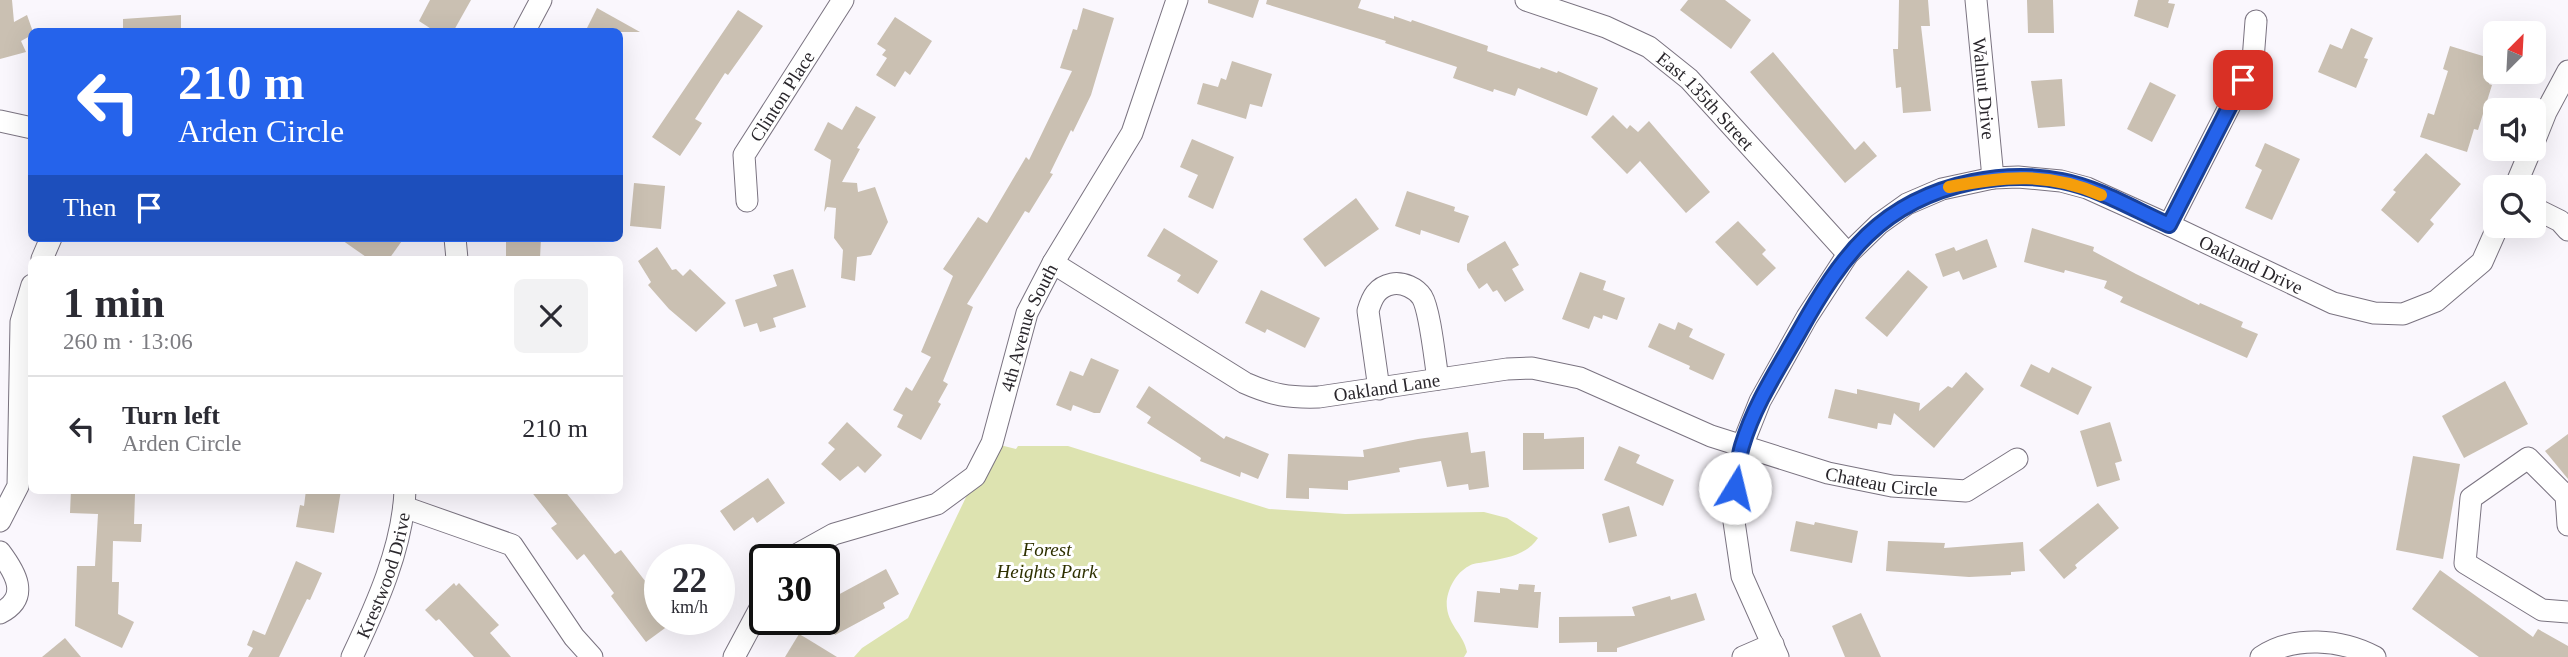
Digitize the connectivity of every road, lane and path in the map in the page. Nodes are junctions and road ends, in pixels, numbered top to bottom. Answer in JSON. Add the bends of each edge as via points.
{"nodes":[{"id":1,"x":541,"y":0,"type":"edge"},
{"id":2,"x":843,"y":0,"type":"edge"},
{"id":3,"x":1177,"y":0,"type":"edge"},
{"id":4,"x":1526,"y":0,"type":"edge"},
{"id":5,"x":1976,"y":0,"type":"edge"},
{"id":6,"x":2256,"y":21,"type":"dead end"},
{"id":7,"x":526,"y":28,"type":"edge"},
{"id":8,"x":2568,"y":71,"type":"edge"},
{"id":9,"x":2546,"y":111,"type":"edge"},
{"id":10,"x":0,"y":121,"type":"edge"},
{"id":11,"x":28,"y":127,"type":"edge"},
{"id":12,"x":1993,"y":178,"type":"junction"},
{"id":13,"x":747,"y":201,"type":"dead end"},
{"id":14,"x":2546,"y":214,"type":"edge"},
{"id":15,"x":2169,"y":225,"type":"junction"},
{"id":16,"x":2568,"y":230,"type":"edge"},
{"id":17,"x":2493,"y":238,"type":"edge"},
{"id":18,"x":1848,"y":254,"type":"junction"},
{"id":19,"x":1053,"y":262,"type":"junction"},
{"id":20,"x":28,"y":298,"type":"edge"},
{"id":21,"x":1438,"y":379,"type":"junction"},
{"id":22,"x":1378,"y":389,"type":"junction"},
{"id":23,"x":1742,"y":446,"type":"junction"},
{"id":24,"x":2017,"y":459,"type":"dead end"},
{"id":25,"x":405,"y":499,"type":"edge"},
{"id":26,"x":0,"y":521,"type":"edge"},
{"id":27,"x":2568,"y":525,"type":"edge"},
{"id":28,"x":816,"y":544,"type":"edge"},
{"id":29,"x":0,"y":552,"type":"edge"},
{"id":30,"x":2568,"y":612,"type":"edge"},
{"id":31,"x":0,"y":613,"type":"edge"},
{"id":32,"x":749,"y":629,"type":"edge"},
{"id":33,"x":1776,"y":651,"type":"edge"},
{"id":34,"x":352,"y":657,"type":"edge"},
{"id":35,"x":592,"y":657,"type":"edge"},
{"id":36,"x":734,"y":657,"type":"edge"},
{"id":37,"x":1743,"y":657,"type":"edge"},
{"id":38,"x":2261,"y":657,"type":"edge"},
{"id":39,"x":2375,"y":657,"type":"edge"}],
"edges":[{"from":1,"to":7,"type":"street"},
{"from":2,"to":13,"type":"street","name":"Clinton Place","via":[[744,155]]},
{"from":3,"to":19,"type":"street","name":"4th Avenue South","via":[[1132,133]]},
{"from":4,"to":18,"type":"street","name":"East 135th Street","via":[[1649,47],[1689,79]]},
{"from":5,"to":12,"type":"street","name":"Walnut Drive"},
{"from":6,"to":15,"type":"street","via":[[2253,60]]},
{"from":8,"to":9,"type":"street"},
{"from":10,"to":11,"type":"street"},
{"from":12,"to":15,"type":"street","name":"Oakland Drive","via":[[2062,181]]},
{"from":12,"to":18,"type":"street","name":"Oakland Drive","via":[[1942,188],[1907,204]]},
{"from":14,"to":16,"type":"street"},
{"from":15,"to":17,"type":"street","name":"Oakland Drive","via":[[2333,303],[2374,313],[2403,314],[2436,301],[2482,262]]},
{"from":18,"to":23,"type":"street","name":"Oakland Drive","via":[[1760,401]]},
{"from":19,"to":22,"type":"street","name":"Oakland Lane","via":[[1245,383],[1270,394],[1319,397]]},
{"from":19,"to":28,"type":"street","name":"4th Avenue South","via":[[1027,313],[992,443],[975,476],[937,505],[834,534]]},
{"from":20,"to":26,"type":"street","via":[[21,322],[18,486]]},
{"from":21,"to":22,"type":"street","name":"Oakland Lane"},
{"from":21,"to":22,"type":"street","via":[[1424,300],[1399,283],[1379,289],[1368,311]]},
{"from":21,"to":23,"type":"street","name":"Oakland Lane","via":[[1507,369],[1558,372]]},
{"from":23,"to":24,"type":"street","name":"Chateau Circle","via":[[1828,473],[1941,491],[1965,491]]},
{"from":23,"to":33,"type":"street","name":"Oakland Drive","via":[[1732,508],[1742,576]]},
{"from":25,"to":34,"type":"street","name":"Krestwood Drive","via":[[383,590]]},
{"from":25,"to":35,"type":"street","via":[[512,545]]},
{"from":27,"to":30,"type":"street","via":[[2566,496],[2528,458],[2471,498],[2465,563],[2542,610]]},
{"from":29,"to":31,"type":"street","via":[[13,569],[18,592]]},
{"from":32,"to":36,"type":"street"},
{"from":33,"to":37,"type":"street"},
{"from":38,"to":39,"type":"street","via":[[2304,641],[2359,649]]}]}
